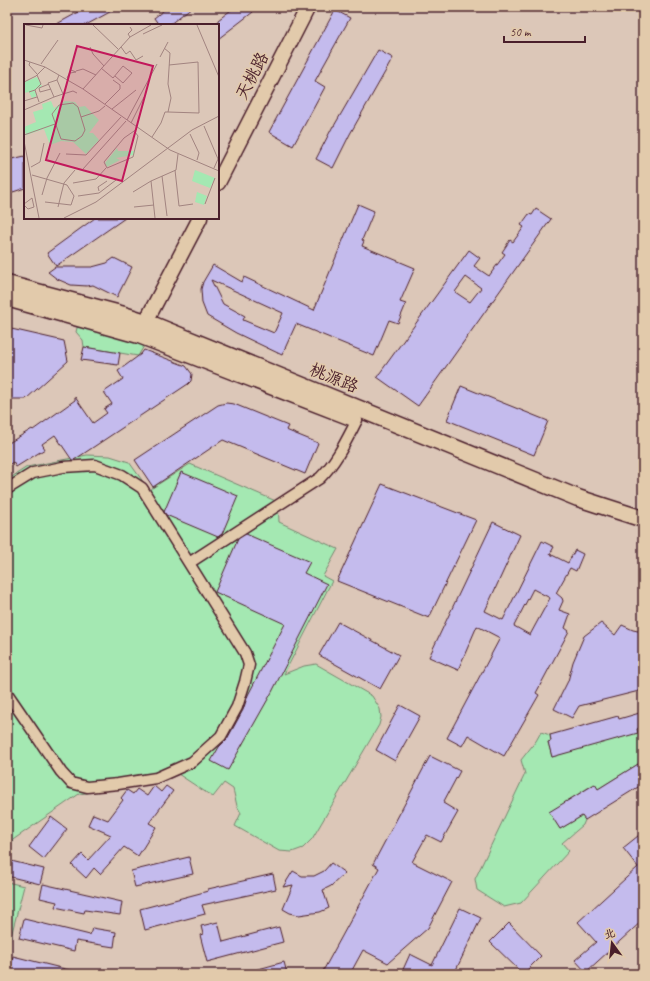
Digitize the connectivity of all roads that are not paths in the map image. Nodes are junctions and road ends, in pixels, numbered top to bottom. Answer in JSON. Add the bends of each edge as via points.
{"nodes":[{"id":1,"x":308,"y":7,"type":"edge"},
{"id":2,"x":219,"y":181,"type":"edge"},
{"id":3,"x":199,"y":219,"type":"edge"},
{"id":4,"x":7,"y":284,"type":"edge"},
{"id":5,"x":7,"y":298,"type":"edge"},
{"id":6,"x":142,"y":329,"type":"junction"},
{"id":7,"x":357,"y":420,"type":"junction"},
{"id":8,"x":7,"y":489,"type":"edge"},
{"id":9,"x":643,"y":519,"type":"edge"},
{"id":10,"x":643,"y":529,"type":"edge"},
{"id":11,"x":189,"y":563,"type":"junction"},
{"id":12,"x":7,"y":693,"type":"edge"}],
"edges":[{"from":1,"to":2,"type":"main road","name":"天桃路"},
{"from":3,"to":6,"type":"main road"},
{"from":4,"to":6,"type":"main road","name":"桃源路","via":[[124,315]]},
{"from":5,"to":6,"type":"main road","name":"桃源路"},
{"from":6,"to":7,"type":"main road","name":"桃源路"},
{"from":6,"to":9,"type":"main road","name":"桃源路","via":[[578,498]]},
{"from":7,"to":10,"type":"main road","name":"桃源路","via":[[575,506]]},
{"from":7,"to":11,"type":"street","via":[[331,468],[320,478]]},
{"from":8,"to":11,"type":"street","via":[[32,474],[63,467],[95,466],[122,475],[142,488]]},
{"from":11,"to":12,"type":"street","via":[[245,653],[248,665],[237,707],[221,736],[192,762],[156,778],[87,787],[71,783]]}]}
